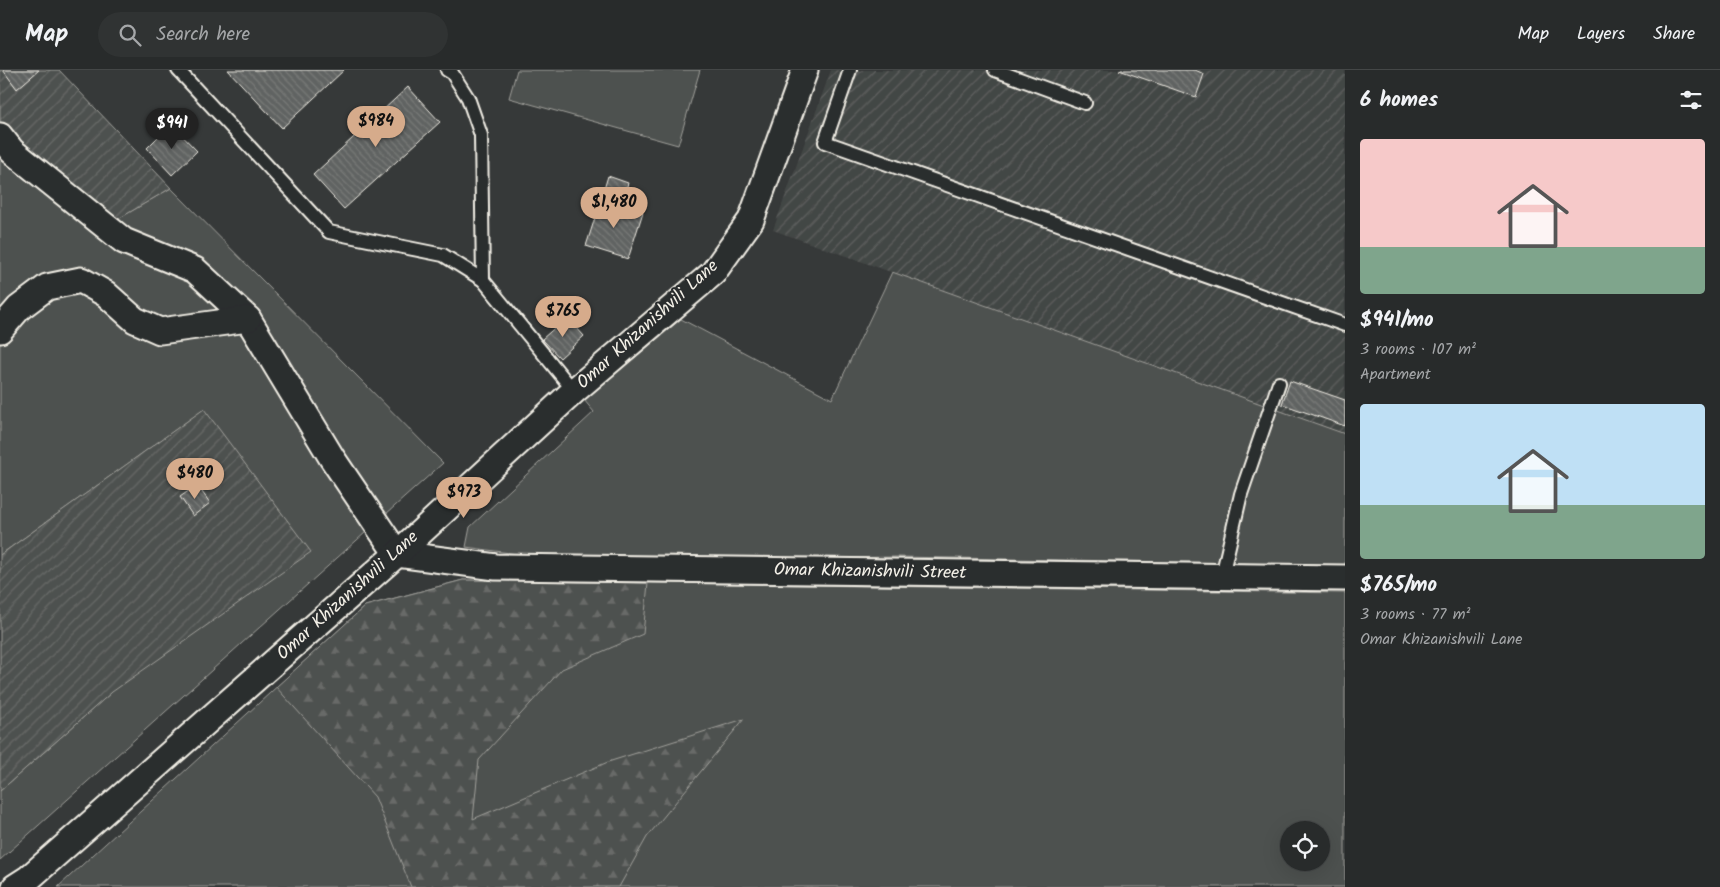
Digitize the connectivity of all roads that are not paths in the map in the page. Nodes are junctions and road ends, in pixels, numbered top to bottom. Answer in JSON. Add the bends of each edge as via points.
{"nodes":[{"id":1,"x":178,"y":70,"type":"edge"},
{"id":2,"x":447,"y":70,"type":"edge"},
{"id":3,"x":805,"y":70,"type":"edge"},
{"id":4,"x":850,"y":70,"type":"edge"},
{"id":5,"x":995,"y":70,"type":"edge"},
{"id":6,"x":1085,"y":103,"type":"dead end"},
{"id":7,"x":0,"y":136,"type":"edge"},
{"id":8,"x":483,"y":280,"type":"junction"},
{"id":9,"x":248,"y":319,"type":"junction"},
{"id":10,"x":1345,"y":325,"type":"edge"},
{"id":11,"x":0,"y":330,"type":"edge"},
{"id":12,"x":1279,"y":383,"type":"dead end"},
{"id":13,"x":574,"y":391,"type":"junction"},
{"id":14,"x":397,"y":554,"type":"junction"},
{"id":15,"x":1222,"y":576,"type":"junction"},
{"id":16,"x":1345,"y":578,"type":"edge"},
{"id":17,"x":14,"y":887,"type":"edge"}],
"edges":[{"from":1,"to":8,"type":"lane","via":[[329,232],[443,255]]},
{"from":2,"to":8,"type":"lane","via":[[468,98],[481,135]]},
{"from":3,"to":13,"type":"street","name":"Omar Khizanishvili Lane","via":[[751,220],[713,273]]},
{"from":4,"to":10,"type":"lane","via":[[825,142]]},
{"from":5,"to":6,"type":"lane"},
{"from":7,"to":9,"type":"street","via":[[12,151],[124,241],[195,270]]},
{"from":8,"to":13,"type":"lane"},
{"from":9,"to":11,"type":"street","via":[[160,331],[135,320],[106,294],[81,280],[48,286],[19,308]]},
{"from":9,"to":14,"type":"street","via":[[332,458]]},
{"from":12,"to":15,"type":"lane","via":[[1241,494]]},
{"from":13,"to":14,"type":"street","name":"Omar Khizanishvili Lane"},
{"from":14,"to":15,"type":"street","name":"Omar Khizanishvili Street","via":[[496,568]]},
{"from":14,"to":17,"type":"street","name":"Omar Khizanishvili Lane"},
{"from":15,"to":16,"type":"street","name":"Omar Khizanishvili Street"}]}
